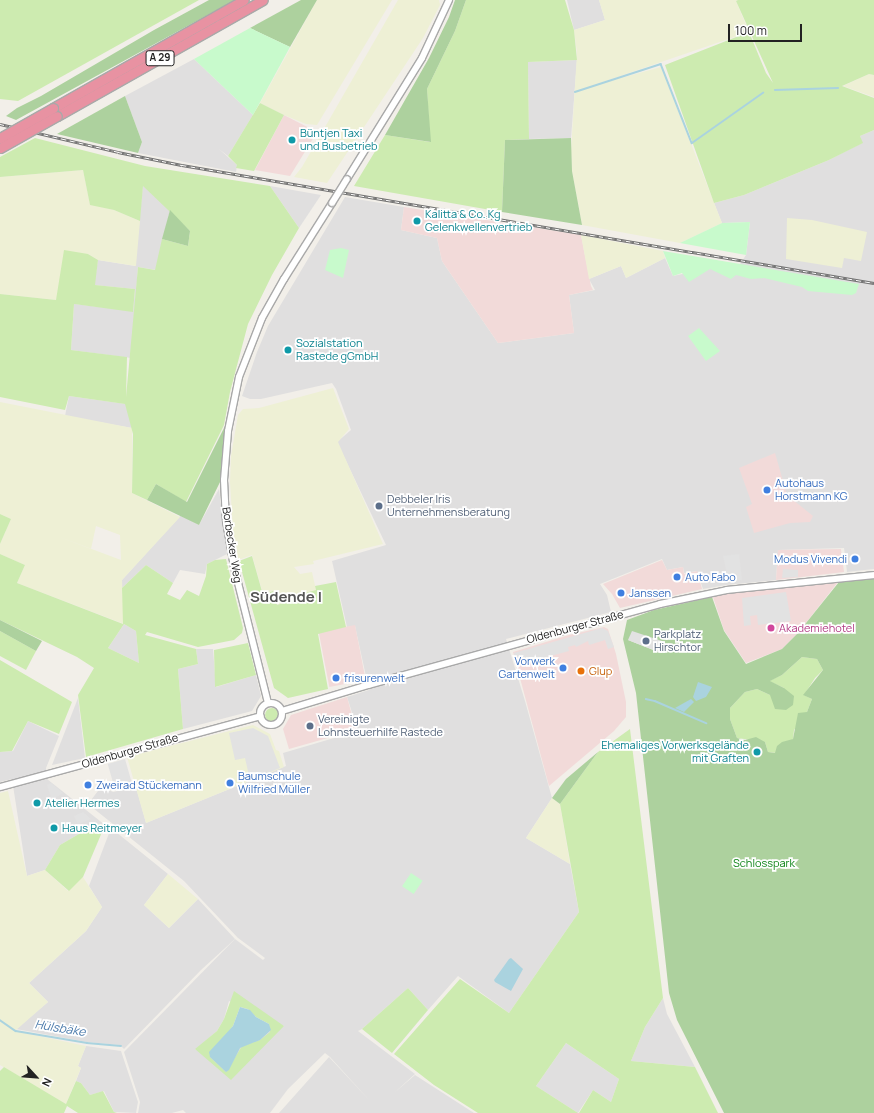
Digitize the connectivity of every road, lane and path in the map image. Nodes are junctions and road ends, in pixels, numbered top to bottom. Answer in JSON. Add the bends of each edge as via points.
{"nodes":[{"id":1,"x":244,"y":0,"type":"edge"},
{"id":2,"x":263,"y":0,"type":"edge"},
{"id":3,"x":449,"y":0,"type":"edge"},
{"id":4,"x":55,"y":112,"type":"junction"},
{"id":5,"x":0,"y":138,"type":"edge"},
{"id":6,"x":0,"y":148,"type":"edge"},
{"id":7,"x":874,"y":575,"type":"edge"},
{"id":8,"x":268,"y":703,"type":"junction"},
{"id":9,"x":282,"y":711,"type":"junction"},
{"id":10,"x":261,"y":716,"type":"junction"},
{"id":11,"x":0,"y":787,"type":"edge"}],
"edges":[{"from":1,"to":4,"type":"highway","number":"A 29"},
{"from":2,"to":4,"type":"highway","number":"A 29"},
{"from":3,"to":8,"type":"street","name":"Borbecker Weg","bridge":true,"via":[[419,64],[280,285],[253,338],[239,377],[230,413],[225,456],[226,521],[232,560]]},
{"from":4,"to":5,"type":"highway","number":"A 29","bridge":true},
{"from":4,"to":6,"type":"highway","number":"A 29","bridge":true},
{"from":7,"to":9,"type":"street","name":"Oldenburger Straße","via":[[727,590],[667,602]]},
{"from":8,"to":9,"type":"street","via":[[278,705]]},
{"from":8,"to":10,"type":"street","via":[[262,708]]},
{"from":9,"to":10,"type":"street","via":[[282,718],[273,725],[266,723]]},
{"from":10,"to":11,"type":"street","name":"Oldenburger Straße"}]}
